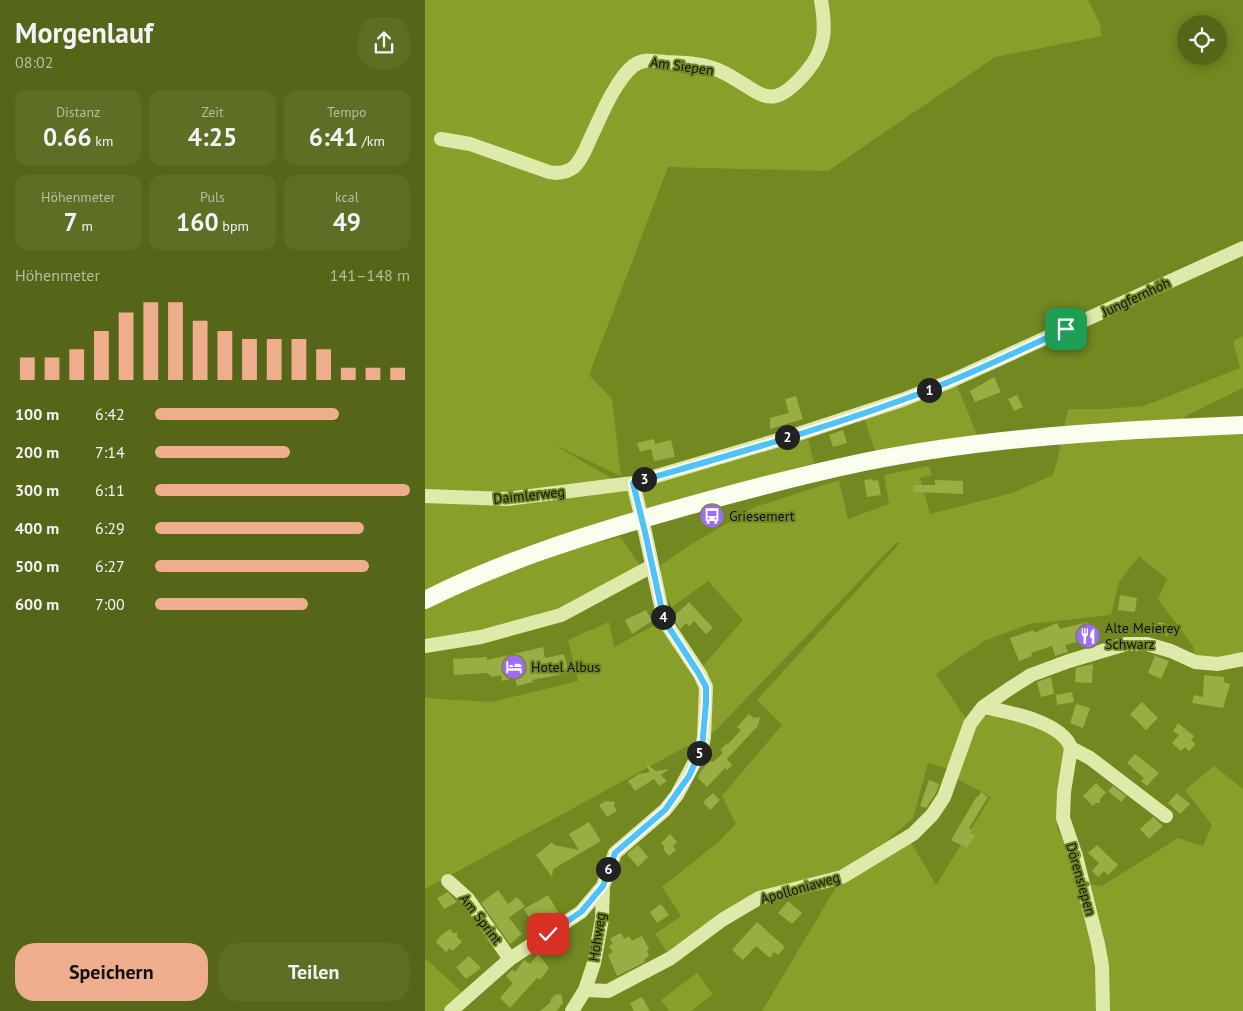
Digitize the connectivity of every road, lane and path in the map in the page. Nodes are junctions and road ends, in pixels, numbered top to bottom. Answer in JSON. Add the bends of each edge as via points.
{"nodes":[{"id":1,"x":821,"y":0,"type":"edge"},
{"id":2,"x":441,"y":140,"type":"dead end"},
{"id":3,"x":1243,"y":248,"type":"edge"},
{"id":4,"x":1243,"y":425,"type":"edge"},
{"id":5,"x":633,"y":483,"type":"junction"},
{"id":6,"x":425,"y":496,"type":"edge"},
{"id":7,"x":642,"y":519,"type":"junction"},
{"id":8,"x":652,"y":566,"type":"junction"},
{"id":9,"x":425,"y":600,"type":"edge"},
{"id":10,"x":425,"y":646,"type":"edge"},
{"id":11,"x":1243,"y":659,"type":"edge"},
{"id":12,"x":983,"y":707,"type":"junction"},
{"id":13,"x":1071,"y":748,"type":"junction"},
{"id":14,"x":1166,"y":816,"type":"dead end"},
{"id":15,"x":448,"y":881,"type":"dead end"},
{"id":16,"x":603,"y":886,"type":"junction"},
{"id":17,"x":510,"y":959,"type":"junction"},
{"id":18,"x":585,"y":990,"type":"junction"},
{"id":19,"x":451,"y":1011,"type":"edge"},
{"id":20,"x":572,"y":1011,"type":"edge"},
{"id":21,"x":1103,"y":1011,"type":"edge"}],
"edges":[{"from":1,"to":2,"type":"street","name":"Am Siepen","via":[[823,43],[817,59],[785,94],[767,97],[707,66],[645,60],[634,65],[615,89],[586,149],[575,166],[566,171],[558,174],[549,172],[469,144]]},
{"from":3,"to":5,"type":"street","name":"Jungfernhöh","via":[[960,377],[901,400]]},
{"from":4,"to":7,"type":"main road","via":[[1062,435],[923,452],[745,490]]},
{"from":5,"to":6,"type":"street","name":"Daimlerweg","via":[[507,499]]},
{"from":5,"to":7,"type":"street","name":"Höhweg"},
{"from":7,"to":8,"type":"street","name":"Höhweg"},
{"from":7,"to":9,"type":"main road","via":[[559,545]]},
{"from":8,"to":10,"type":"street","via":[[561,616],[481,637]]},
{"from":8,"to":16,"type":"street","name":"Höhweg","via":[[664,620],[706,687],[704,737],[702,748],[677,795],[665,810],[615,853]]},
{"from":11,"to":12,"type":"street","via":[[1218,664],[1195,662],[1147,644],[1126,644],[1031,676]]},
{"from":12,"to":13,"type":"street","via":[[1036,721],[1058,733]]},
{"from":12,"to":18,"type":"street","name":"Apolloniaweg","via":[[970,724],[944,797],[913,834],[842,877],[759,898],[721,920],[671,958],[609,991]]},
{"from":13,"to":14,"type":"street","via":[[1091,758]]},
{"from":13,"to":21,"type":"street","name":"Dörensiepen","via":[[1063,818],[1098,944]]},
{"from":15,"to":17,"type":"street","name":"Am Sprint","via":[[468,899]]},
{"from":16,"to":17,"type":"street","name":"Am Sprint","via":[[581,912]]},
{"from":16,"to":18,"type":"street","name":"Höhweg","via":[[602,919]]},
{"from":17,"to":19,"type":"street","name":"Am Sprint"},
{"from":18,"to":20,"type":"street","name":"Höhweg"}]}
